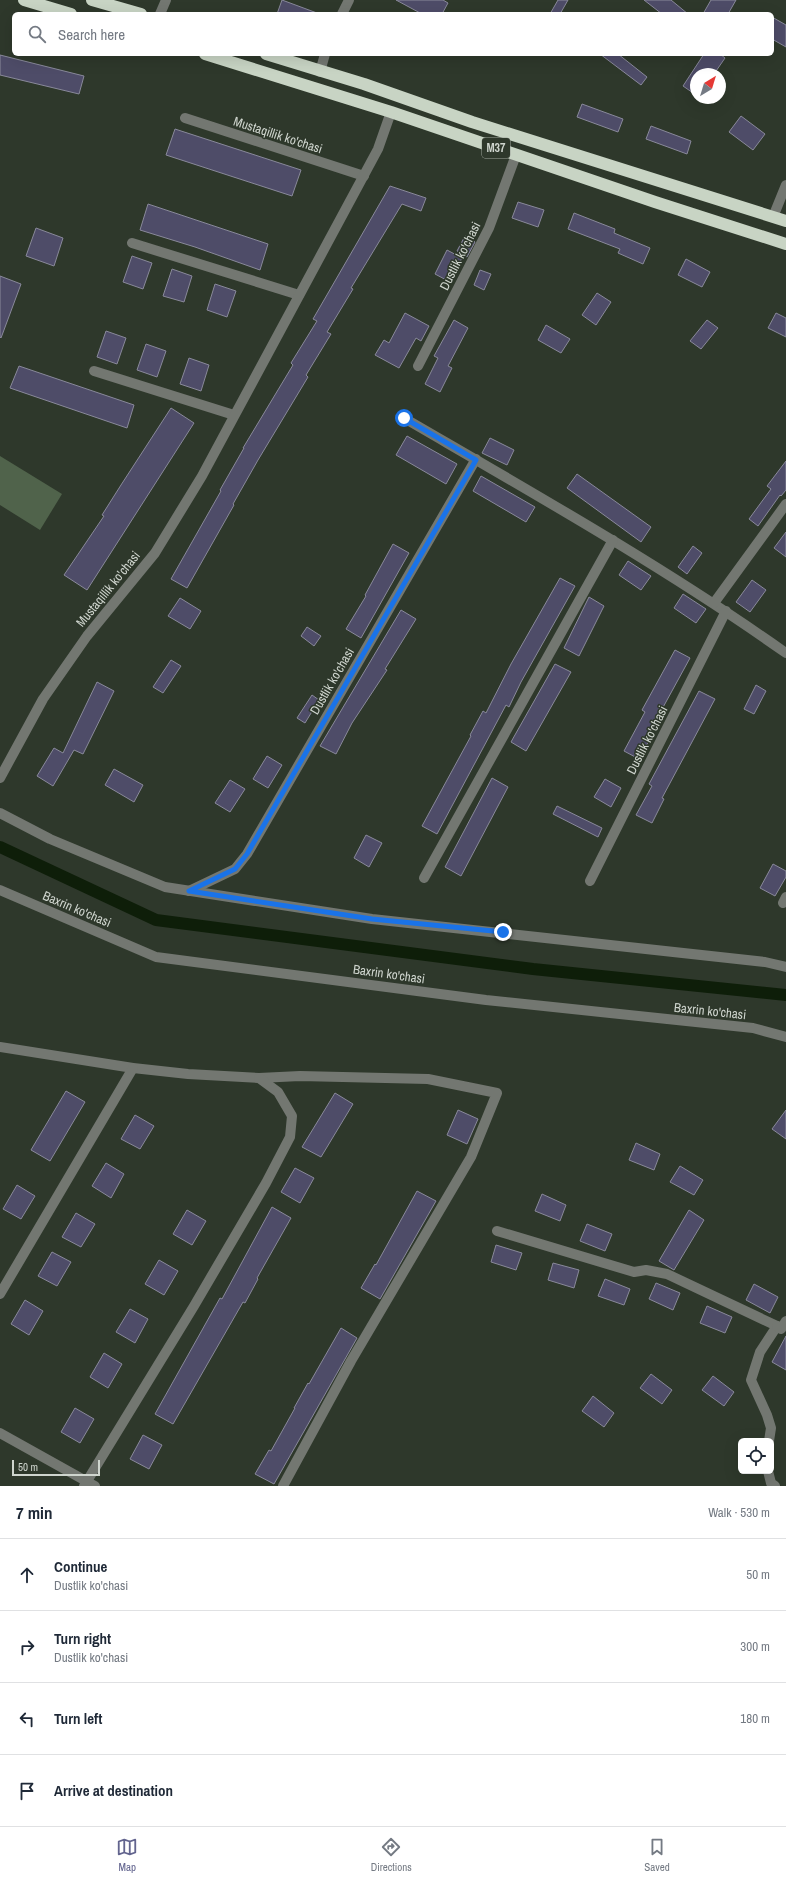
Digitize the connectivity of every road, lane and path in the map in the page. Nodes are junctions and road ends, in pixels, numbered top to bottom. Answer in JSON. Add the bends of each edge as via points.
{"nodes":[{"id":1,"x":24,"y":0,"type":"edge"},
{"id":2,"x":92,"y":0,"type":"edge"},
{"id":3,"x":166,"y":0,"type":"edge"},
{"id":4,"x":349,"y":0,"type":"edge"},
{"id":5,"x":64,"y":12,"type":"edge"},
{"id":6,"x":134,"y":12,"type":"edge"},
{"id":7,"x":161,"y":12,"type":"edge"},
{"id":8,"x":343,"y":12,"type":"edge"},
{"id":9,"x":211,"y":56,"type":"edge"},
{"id":10,"x":272,"y":56,"type":"edge"},
{"id":11,"x":325,"y":56,"type":"edge"},
{"id":12,"x":320,"y":72,"type":"junction"},
{"id":13,"x":391,"y":112,"type":"junction"},
{"id":14,"x":185,"y":118,"type":"dead end"},
{"id":15,"x":516,"y":155,"type":"junction"},
{"id":16,"x":364,"y":176,"type":"junction"},
{"id":17,"x":786,"y":185,"type":"edge"},
{"id":18,"x":773,"y":217,"type":"junction"},
{"id":19,"x":786,"y":221,"type":"edge"},
{"id":20,"x":132,"y":243,"type":"dead end"},
{"id":21,"x":786,"y":244,"type":"edge"},
{"id":22,"x":299,"y":295,"type":"junction"},
{"id":23,"x":418,"y":366,"type":"dead end"},
{"id":24,"x":94,"y":371,"type":"dead end"},
{"id":25,"x":234,"y":415,"type":"junction"},
{"id":26,"x":404,"y":418,"type":"dead end"},
{"id":27,"x":476,"y":460,"type":"junction"},
{"id":28,"x":786,"y":504,"type":"edge"},
{"id":29,"x":613,"y":540,"type":"junction"},
{"id":30,"x":714,"y":603,"type":"junction"},
{"id":31,"x":726,"y":611,"type":"junction"},
{"id":32,"x":786,"y":653,"type":"edge"},
{"id":33,"x":0,"y":778,"type":"edge"},
{"id":34,"x":0,"y":813,"type":"edge"},
{"id":35,"x":424,"y":878,"type":"dead end"},
{"id":36,"x":590,"y":881,"type":"dead end"},
{"id":37,"x":0,"y":890,"type":"edge"},
{"id":38,"x":189,"y":891,"type":"junction"},
{"id":39,"x":786,"y":967,"type":"edge"},
{"id":40,"x":786,"y":1037,"type":"edge"},
{"id":41,"x":0,"y":1047,"type":"edge"},
{"id":42,"x":133,"y":1068,"type":"junction"},
{"id":43,"x":259,"y":1078,"type":"junction"},
{"id":44,"x":498,"y":1231,"type":"dead end"},
{"id":45,"x":0,"y":1294,"type":"edge"},
{"id":46,"x":782,"y":1324,"type":"edge"},
{"id":47,"x":0,"y":1433,"type":"edge"},
{"id":48,"x":769,"y":1438,"type":"edge"},
{"id":49,"x":769,"y":1474,"type":"edge"},
{"id":50,"x":89,"y":1485,"type":"edge"},
{"id":51,"x":282,"y":1486,"type":"edge"},
{"id":52,"x":775,"y":1486,"type":"edge"}],
"edges":[{"from":1,"to":5,"type":"highway"},
{"from":2,"to":6,"type":"highway"},
{"from":3,"to":7,"type":"street"},
{"from":4,"to":8,"type":"street"},
{"from":9,"to":13,"type":"highway","number":"M37"},
{"from":10,"to":12,"type":"highway","number":"M37"},
{"from":11,"to":12,"type":"street"},
{"from":12,"to":18,"type":"highway","number":"M37"},
{"from":13,"to":15,"type":"highway","number":"M37"},
{"from":13,"to":16,"type":"street","name":"Mustaqillik ko'chasi","via":[[378,149]]},
{"from":14,"to":16,"type":"street","name":"Mustaqillik ko'chasi"},
{"from":15,"to":21,"type":"highway","number":"M37"},
{"from":15,"to":23,"type":"street","name":"Dustlik ko'chasi","via":[[489,228]]},
{"from":16,"to":22,"type":"street","name":"Mustaqillik ko'chasi"},
{"from":17,"to":18,"type":"street"},
{"from":18,"to":19,"type":"highway","number":"M37"},
{"from":20,"to":22,"type":"street"},
{"from":22,"to":25,"type":"street","name":"Mustaqillik ko'chasi"},
{"from":24,"to":25,"type":"street"},
{"from":25,"to":33,"type":"street","name":"Mustaqillik ko'chasi","via":[[202,476],[155,553],[74,654],[43,699]]},
{"from":26,"to":27,"type":"street"},
{"from":27,"to":29,"type":"street"},
{"from":27,"to":38,"type":"street","name":"Dustlik ko'chasi","via":[[247,854],[235,869]]},
{"from":28,"to":30,"type":"street"},
{"from":29,"to":30,"type":"street"},
{"from":29,"to":35,"type":"street"},
{"from":30,"to":31,"type":"street"},
{"from":31,"to":32,"type":"street"},
{"from":31,"to":36,"type":"street","name":"Dustlik ko'chasi"},
{"from":34,"to":38,"type":"street","via":[[50,840],[165,886]]},
{"from":37,"to":40,"type":"street","name":"Baxrin ko'chasi","via":[[156,957],[486,1000],[753,1028]]},
{"from":38,"to":39,"type":"street","via":[[372,919],[765,962]]},
{"from":41,"to":42,"type":"street"},
{"from":42,"to":43,"type":"street"},
{"from":42,"to":45,"type":"street"},
{"from":43,"to":50,"type":"street","via":[[278,1092],[292,1116],[290,1137],[266,1183]]},
{"from":43,"to":51,"type":"street","via":[[315,1076],[428,1079],[498,1093],[471,1157],[351,1361]]},
{"from":44,"to":46,"type":"street","via":[[634,1272],[646,1270],[667,1274]]},
{"from":46,"to":48,"type":"street","via":[[760,1352],[751,1380],[767,1415],[771,1428]]},
{"from":47,"to":50,"type":"street"},
{"from":49,"to":52,"type":"street","via":[[771,1483]]}]}
